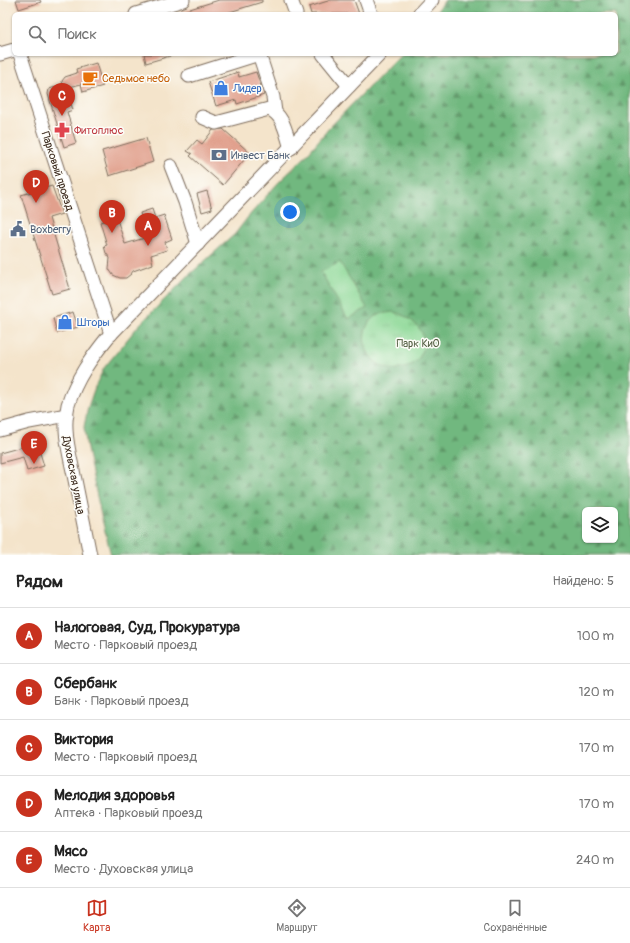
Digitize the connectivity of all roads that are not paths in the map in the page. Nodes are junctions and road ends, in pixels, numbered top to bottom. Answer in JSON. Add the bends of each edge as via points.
{"nodes":[{"id":1,"x":291,"y":0,"type":"edge"},
{"id":2,"x":366,"y":0,"type":"edge"},
{"id":3,"x":432,"y":0,"type":"edge"},
{"id":4,"x":178,"y":2,"type":"edge"},
{"id":5,"x":143,"y":12,"type":"edge"},
{"id":6,"x":295,"y":12,"type":"edge"},
{"id":7,"x":370,"y":12,"type":"edge"},
{"id":8,"x":421,"y":12,"type":"edge"},
{"id":9,"x":12,"y":51,"type":"edge"},
{"id":10,"x":0,"y":54,"type":"edge"},
{"id":11,"x":21,"y":56,"type":"edge"},
{"id":12,"x":253,"y":56,"type":"edge"},
{"id":13,"x":260,"y":56,"type":"edge"},
{"id":14,"x":325,"y":56,"type":"edge"},
{"id":15,"x":378,"y":56,"type":"edge"},
{"id":16,"x":189,"y":76,"type":"dead end"},
{"id":17,"x":349,"y":86,"type":"junction"},
{"id":18,"x":275,"y":112,"type":"junction"},
{"id":19,"x":202,"y":117,"type":"dead end"},
{"id":20,"x":291,"y":148,"type":"junction"},
{"id":21,"x":171,"y":166,"type":"dead end"},
{"id":22,"x":198,"y":244,"type":"junction"},
{"id":23,"x":112,"y":334,"type":"junction"},
{"id":24,"x":67,"y":415,"type":"junction"},
{"id":25,"x":0,"y":430,"type":"edge"},
{"id":26,"x":90,"y":555,"type":"edge"}],
"edges":[{"from":1,"to":6,"type":"street"},
{"from":2,"to":7,"type":"street"},
{"from":3,"to":8,"type":"street"},
{"from":4,"to":5,"type":"street"},
{"from":9,"to":10,"type":"street"},
{"from":11,"to":23,"type":"street","name":"Парковый проезд"},
{"from":12,"to":16,"type":"street"},
{"from":13,"to":18,"type":"street","via":[[273,97]]},
{"from":14,"to":17,"type":"street"},
{"from":15,"to":17,"type":"street"},
{"from":17,"to":20,"type":"street"},
{"from":18,"to":19,"type":"street","via":[[269,109],[216,123]]},
{"from":18,"to":20,"type":"street","via":[[280,117]]},
{"from":20,"to":22,"type":"street"},
{"from":21,"to":22,"type":"street"},
{"from":22,"to":23,"type":"street"},
{"from":23,"to":24,"type":"street","via":[[92,356],[79,378]]},
{"from":24,"to":25,"type":"street"},
{"from":24,"to":26,"type":"street","name":"Духовская улица","via":[[67,440]]}]}
